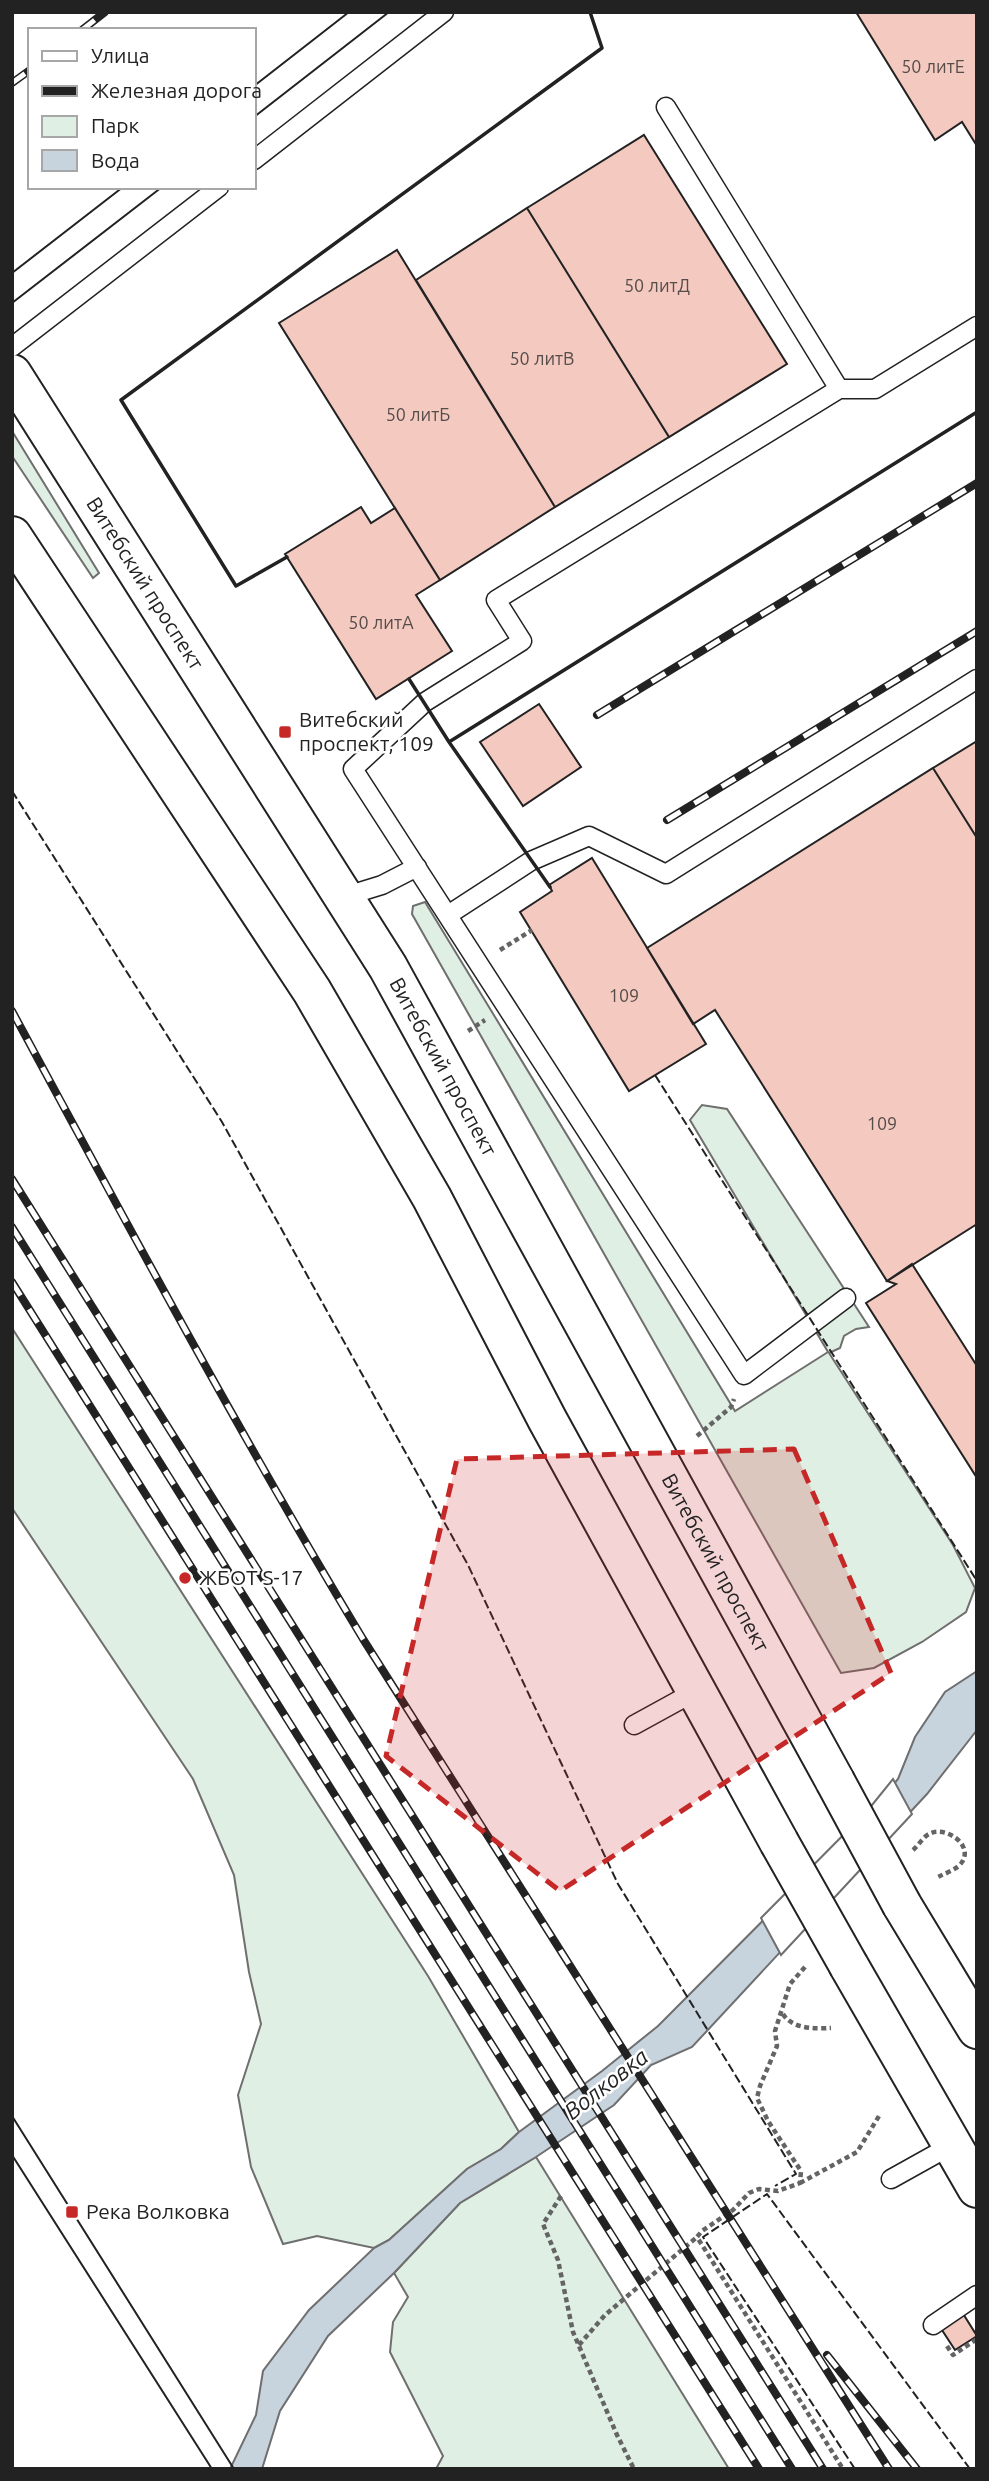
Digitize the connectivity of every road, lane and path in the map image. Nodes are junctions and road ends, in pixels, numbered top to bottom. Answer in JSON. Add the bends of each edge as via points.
{"nodes":[{"id":1,"x":444,"y":12,"type":"edge"},
{"id":2,"x":666,"y":107,"type":"dead end"},
{"id":3,"x":256,"y":158,"type":"edge"},
{"id":4,"x":216,"y":189,"type":"edge"},
{"id":5,"x":977,"y":326,"type":"edge"},
{"id":6,"x":12,"y":347,"type":"edge"},
{"id":7,"x":12,"y":374,"type":"edge"},
{"id":8,"x":839,"y":389,"type":"junction"},
{"id":9,"x":12,"y":536,"type":"edge"},
{"id":10,"x":977,"y":680,"type":"edge"},
{"id":11,"x":417,"y":867,"type":"junction"},
{"id":12,"x":344,"y":897,"type":"junction"},
{"id":13,"x":448,"y":915,"type":"junction"},
{"id":14,"x":532,"y":930,"type":"dead end"},
{"id":15,"x":521,"y":936,"type":"dead end"},
{"id":16,"x":476,"y":1026,"type":"dead end"},
{"id":17,"x":468,"y":1031,"type":"dead end"},
{"id":18,"x":846,"y":1298,"type":"dead end"},
{"id":19,"x":731,"y":1407,"type":"dead end"},
{"id":20,"x":697,"y":1436,"type":"dead end"},
{"id":21,"x":696,"y":1691,"type":"junction"},
{"id":22,"x":634,"y":1725,"type":"dead end"},
{"id":23,"x":831,"y":2028,"type":"dead end"},
{"id":24,"x":977,"y":2029,"type":"edge"},
{"id":25,"x":879,"y":2116,"type":"dead end"},
{"id":26,"x":952,"y":2145,"type":"junction"},
{"id":27,"x":891,"y":2179,"type":"dead end"},
{"id":28,"x":800,"y":2183,"type":"junction"},
{"id":29,"x":977,"y":2188,"type":"edge"},
{"id":30,"x":561,"y":2196,"type":"dead end"},
{"id":31,"x":698,"y":2237,"type":"junction"},
{"id":32,"x":977,"y":2295,"type":"edge"},
{"id":33,"x":933,"y":2325,"type":"dead end"},
{"id":34,"x":579,"y":2346,"type":"junction"},
{"id":35,"x":634,"y":2469,"type":"edge"},
{"id":36,"x":843,"y":2469,"type":"edge"}],
"edges":[{"from":1,"to":3,"type":"lane"},
{"from":2,"to":8,"type":"lane"},
{"from":4,"to":6,"type":"lane"},
{"from":5,"to":8,"type":"lane","via":[[875,389]]},
{"from":7,"to":12,"type":"main road","name":"Витебский проспект"},
{"from":8,"to":11,"type":"lane","via":[[496,600],[522,641],[425,702],[353,769]]},
{"from":9,"to":21,"type":"main road","via":[[312,992],[432,1198]]},
{"from":10,"to":13,"type":"lane","via":[[666,874],[589,836],[531,861]]},
{"from":11,"to":12,"type":"lane"},
{"from":11,"to":13,"type":"lane"},
{"from":12,"to":24,"type":"main road","name":"Витебский проспект","bridge":true,"via":[[387,967],[902,1905]]},
{"from":13,"to":18,"type":"lane","via":[[744,1375]]},
{"from":14,"to":15,"type":"path"},
{"from":16,"to":17,"type":"path"},
{"from":19,"to":20,"type":"path"},
{"from":21,"to":22,"type":"lane"},
{"from":21,"to":26,"type":"main road","bridge":true},
{"from":23,"to":28,"type":"path","via":[[798,2025],[782,2013],[775,2031],[777,2046],[757,2098],[801,2171]]},
{"from":25,"to":28,"type":"path","via":[[857,2152]]},
{"from":26,"to":27,"type":"lane"},
{"from":26,"to":29,"type":"main road"},
{"from":28,"to":31,"type":"path","via":[[778,2191],[749,2193]]},
{"from":30,"to":34,"type":"path","via":[[543,2224],[558,2260]]},
{"from":31,"to":34,"type":"path","via":[[605,2315]]},
{"from":31,"to":36,"type":"path"},
{"from":32,"to":33,"type":"lane"},
{"from":34,"to":35,"type":"path"}]}
